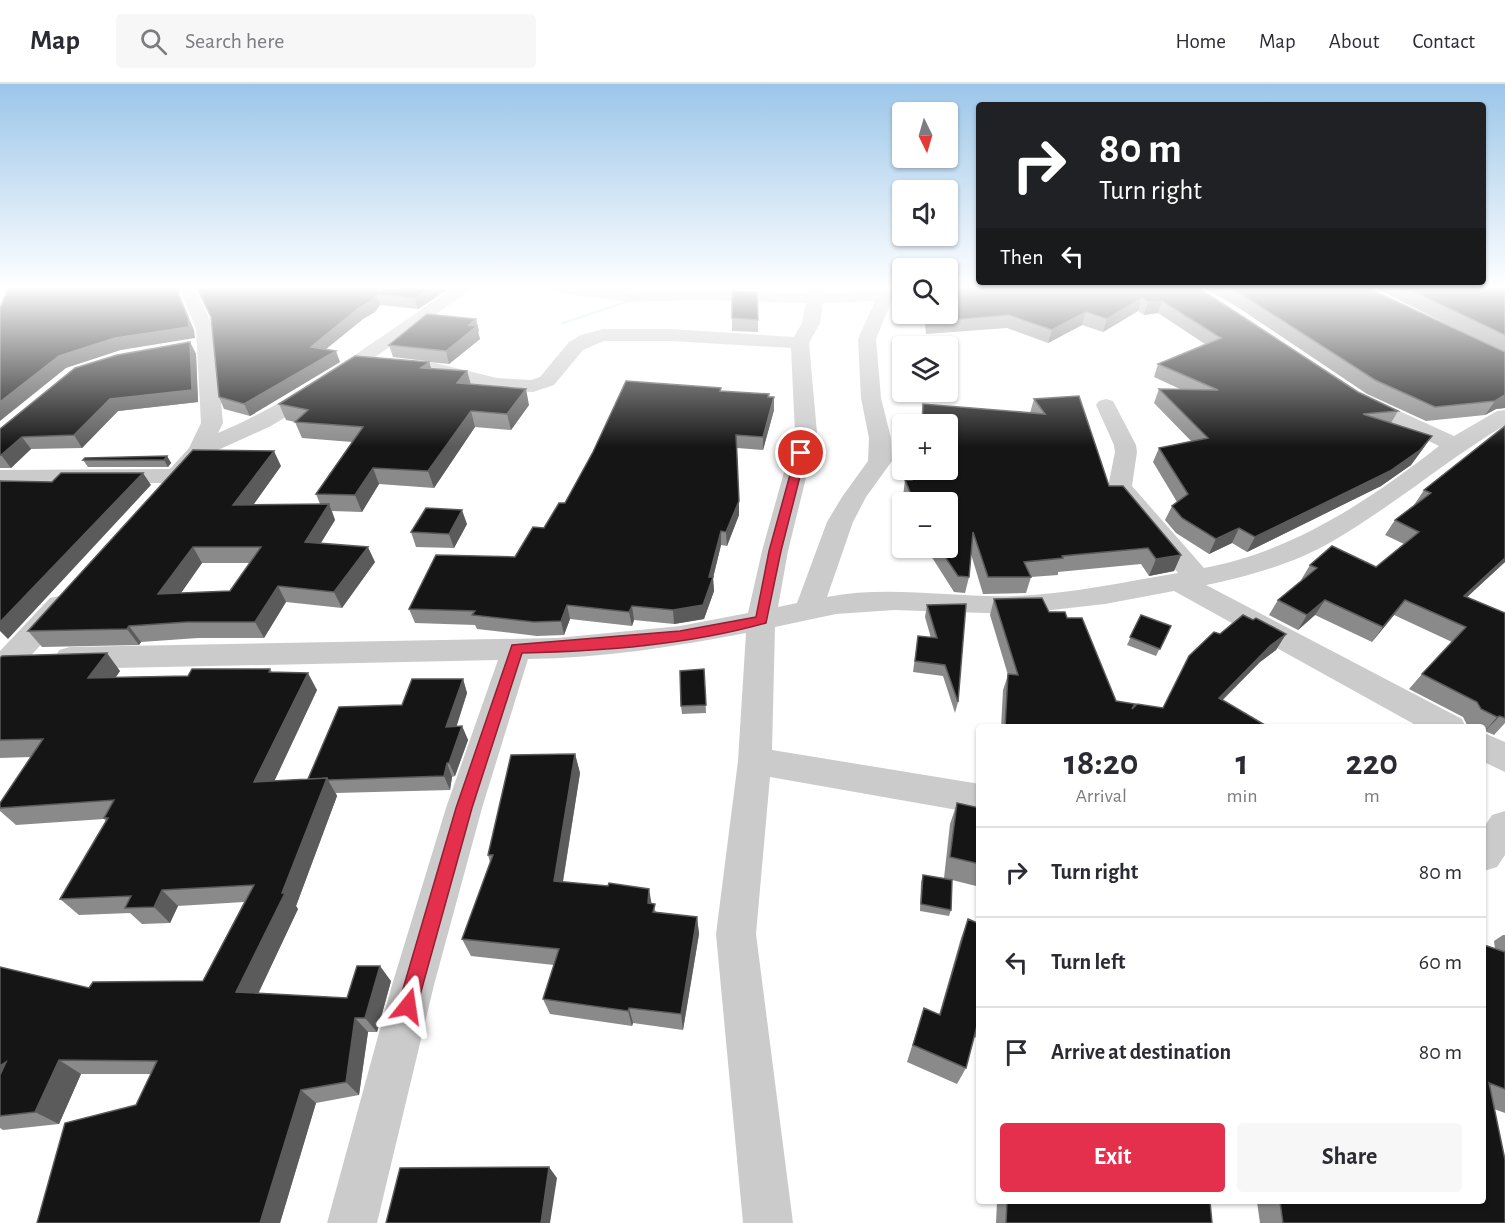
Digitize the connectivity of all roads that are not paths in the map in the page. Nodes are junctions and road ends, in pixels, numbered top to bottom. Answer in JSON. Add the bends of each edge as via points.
{"nodes":[{"id":1,"x":199,"y":341,"type":"edge"},
{"id":2,"x":387,"y":341,"type":"edge"},
{"id":3,"x":584,"y":341,"type":"edge"},
{"id":4,"x":770,"y":341,"type":"edge"},
{"id":5,"x":867,"y":341,"type":"edge"},
{"id":6,"x":800,"y":343,"type":"joint"},
{"id":7,"x":358,"y":363,"type":"junction"},
{"id":8,"x":1344,"y":391,"type":"edge"},
{"id":9,"x":1106,"y":405,"type":"dead end"},
{"id":10,"x":1505,"y":416,"type":"edge"},
{"id":11,"x":1455,"y":445,"type":"junction"},
{"id":12,"x":199,"y":450,"type":"junction"},
{"id":13,"x":177,"y":476,"type":"junction"},
{"id":14,"x":0,"y":477,"type":"edge"},
{"id":15,"x":153,"y":502,"type":"edge"},
{"id":16,"x":1187,"y":580,"type":"junction"},
{"id":17,"x":74,"y":590,"type":"edge"},
{"id":18,"x":809,"y":610,"type":"junction"},
{"id":19,"x":761,"y":620,"type":"junction"},
{"id":20,"x":517,"y":648,"type":"junction"},
{"id":21,"x":5,"y":665,"type":"edge"},
{"id":22,"x":1443,"y":724,"type":"edge"},
{"id":23,"x":1486,"y":747,"type":"edge"},
{"id":24,"x":1505,"y":759,"type":"edge"},
{"id":25,"x":755,"y":761,"type":"junction"},
{"id":26,"x":976,"y":797,"type":"edge"},
{"id":27,"x":1505,"y":826,"type":"edge"},
{"id":28,"x":1486,"y":852,"type":"edge"},
{"id":29,"x":352,"y":1223,"type":"edge"},
{"id":30,"x":768,"y":1223,"type":"edge"}],
"edges":[{"from":1,"to":12,"type":"street","via":[[196,346],[212,423]]},
{"from":2,"to":7,"type":"street"},
{"from":3,"to":7,"type":"street","via":[[547,381],[533,386],[497,384],[435,369]]},
{"from":4,"to":6,"type":"street"},
{"from":5,"to":18,"type":"street","via":[[880,461],[840,522]]},
{"from":6,"to":19,"type":"street","via":[[806,433]]},
{"from":7,"to":12,"type":"street","via":[[280,412]]},
{"from":8,"to":11,"type":"street"},
{"from":9,"to":16,"type":"street","via":[[1125,445],[1120,487]]},
{"from":10,"to":11,"type":"street"},
{"from":11,"to":16,"type":"street","via":[[1416,476],[1320,538],[1266,560]]},
{"from":12,"to":13,"type":"street"},
{"from":13,"to":14,"type":"street"},
{"from":13,"to":15,"type":"street"},
{"from":16,"to":18,"type":"street","via":[[1105,595],[1015,605],[894,601]]},
{"from":16,"to":22,"type":"street"},
{"from":17,"to":21,"type":"street"},
{"from":18,"to":19,"type":"street"},
{"from":19,"to":20,"type":"street","via":[[680,636]]},
{"from":19,"to":25,"type":"street"},
{"from":20,"to":21,"type":"street"},
{"from":20,"to":29,"type":"street","via":[[451,852]]},
{"from":23,"to":24,"type":"street"},
{"from":25,"to":26,"type":"street"},
{"from":25,"to":30,"type":"street","via":[[736,934]]},
{"from":27,"to":28,"type":"street"}]}
